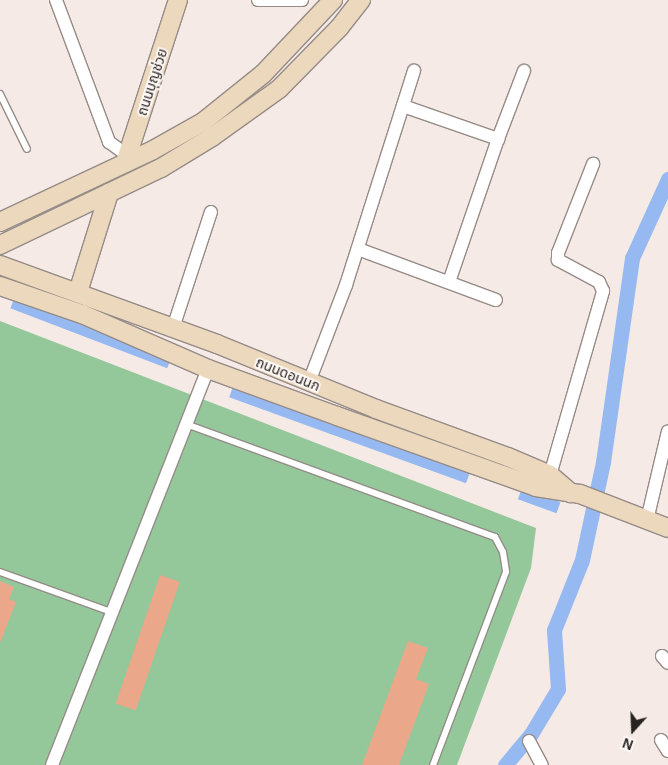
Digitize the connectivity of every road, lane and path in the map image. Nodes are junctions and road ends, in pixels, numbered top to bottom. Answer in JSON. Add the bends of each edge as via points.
{"nodes":[{"id":1,"x":56,"y":0,"type":"edge"},
{"id":2,"x":178,"y":0,"type":"edge"},
{"id":3,"x":258,"y":0,"type":"edge"},
{"id":4,"x":302,"y":0,"type":"edge"},
{"id":5,"x":333,"y":0,"type":"edge"},
{"id":6,"x":361,"y":0,"type":"edge"},
{"id":7,"x":414,"y":70,"type":"dead end"},
{"id":8,"x":524,"y":71,"type":"dead end"},
{"id":9,"x":0,"y":94,"type":"edge"},
{"id":10,"x":403,"y":106,"type":"junction"},
{"id":11,"x":498,"y":139,"type":"junction"},
{"id":12,"x":27,"y":149,"type":"dead end"},
{"id":13,"x":126,"y":159,"type":"junction"},
{"id":14,"x":593,"y":164,"type":"dead end"},
{"id":15,"x":109,"y":193,"type":"junction"},
{"id":16,"x":211,"y":212,"type":"dead end"},
{"id":17,"x":0,"y":222,"type":"edge"},
{"id":18,"x":0,"y":245,"type":"edge"},
{"id":19,"x":358,"y":249,"type":"junction"},
{"id":20,"x":0,"y":265,"type":"edge"},
{"id":21,"x":449,"y":282,"type":"junction"},
{"id":22,"x":0,"y":286,"type":"edge"},
{"id":23,"x":78,"y":292,"type":"junction"},
{"id":24,"x":496,"y":300,"type":"dead end"},
{"id":25,"x":173,"y":328,"type":"junction"},
{"id":26,"x":208,"y":369,"type":"junction"},
{"id":27,"x":309,"y":382,"type":"junction"},
{"id":28,"x":186,"y":424,"type":"junction"},
{"id":29,"x":668,"y":431,"type":"edge"},
{"id":30,"x":548,"y":482,"type":"junction"},
{"id":31,"x":647,"y":520,"type":"junction"},
{"id":32,"x":668,"y":528,"type":"edge"},
{"id":33,"x":0,"y":572,"type":"edge"},
{"id":34,"x":111,"y":612,"type":"junction"},
{"id":35,"x":661,"y":740,"type":"dead end"},
{"id":36,"x":529,"y":741,"type":"dead end"},
{"id":37,"x":668,"y":751,"type":"edge"},
{"id":38,"x":52,"y":765,"type":"edge"},
{"id":39,"x":433,"y":765,"type":"edge"},
{"id":40,"x":542,"y":765,"type":"edge"}],
"edges":[{"from":1,"to":13,"type":"street","via":[[109,142]]},
{"from":2,"to":13,"type":"main road","name":"ถนนบุญช่วย"},
{"from":3,"to":4,"type":"street"},
{"from":5,"to":13,"type":"main road","via":[[263,74],[203,122]]},
{"from":6,"to":15,"type":"main road","via":[[339,28],[279,89],[203,142]]},
{"from":7,"to":10,"type":"street"},
{"from":8,"to":11,"type":"street"},
{"from":9,"to":12,"type":"lane"},
{"from":10,"to":11,"type":"street"},
{"from":10,"to":19,"type":"street"},
{"from":11,"to":21,"type":"street"},
{"from":13,"to":17,"type":"main road"},
{"from":14,"to":30,"type":"street","via":[[558,260],[599,282],[603,291]]},
{"from":15,"to":18,"type":"main road"},
{"from":15,"to":23,"type":"main road"},
{"from":16,"to":25,"type":"street"},
{"from":19,"to":21,"type":"street"},
{"from":19,"to":27,"type":"street"},
{"from":20,"to":23,"type":"main road","name":"ถนนดอนนก"},
{"from":21,"to":24,"type":"street"},
{"from":22,"to":26,"type":"main road","name":"ถนนดอนนก","via":[[82,314]]},
{"from":23,"to":25,"type":"main road","name":"ถนนดอนนก"},
{"from":25,"to":27,"type":"main road","name":"ถนนดอนนก"},
{"from":26,"to":28,"type":"street"},
{"from":26,"to":30,"type":"main road","name":"ถนนดอนนก","via":[[499,474]]},
{"from":27,"to":30,"type":"main road","name":"ถนนดอนนก"},
{"from":28,"to":34,"type":"street"},
{"from":28,"to":39,"type":"lane","via":[[494,538],[503,552],[506,572]]},
{"from":29,"to":31,"type":"street"},
{"from":30,"to":31,"type":"main road","name":"ถนนดอนนก"},
{"from":31,"to":32,"type":"main road","name":"ถนนดอนนก"},
{"from":33,"to":34,"type":"lane"},
{"from":34,"to":38,"type":"street"},
{"from":35,"to":37,"type":"street"},
{"from":36,"to":40,"type":"street"}]}
